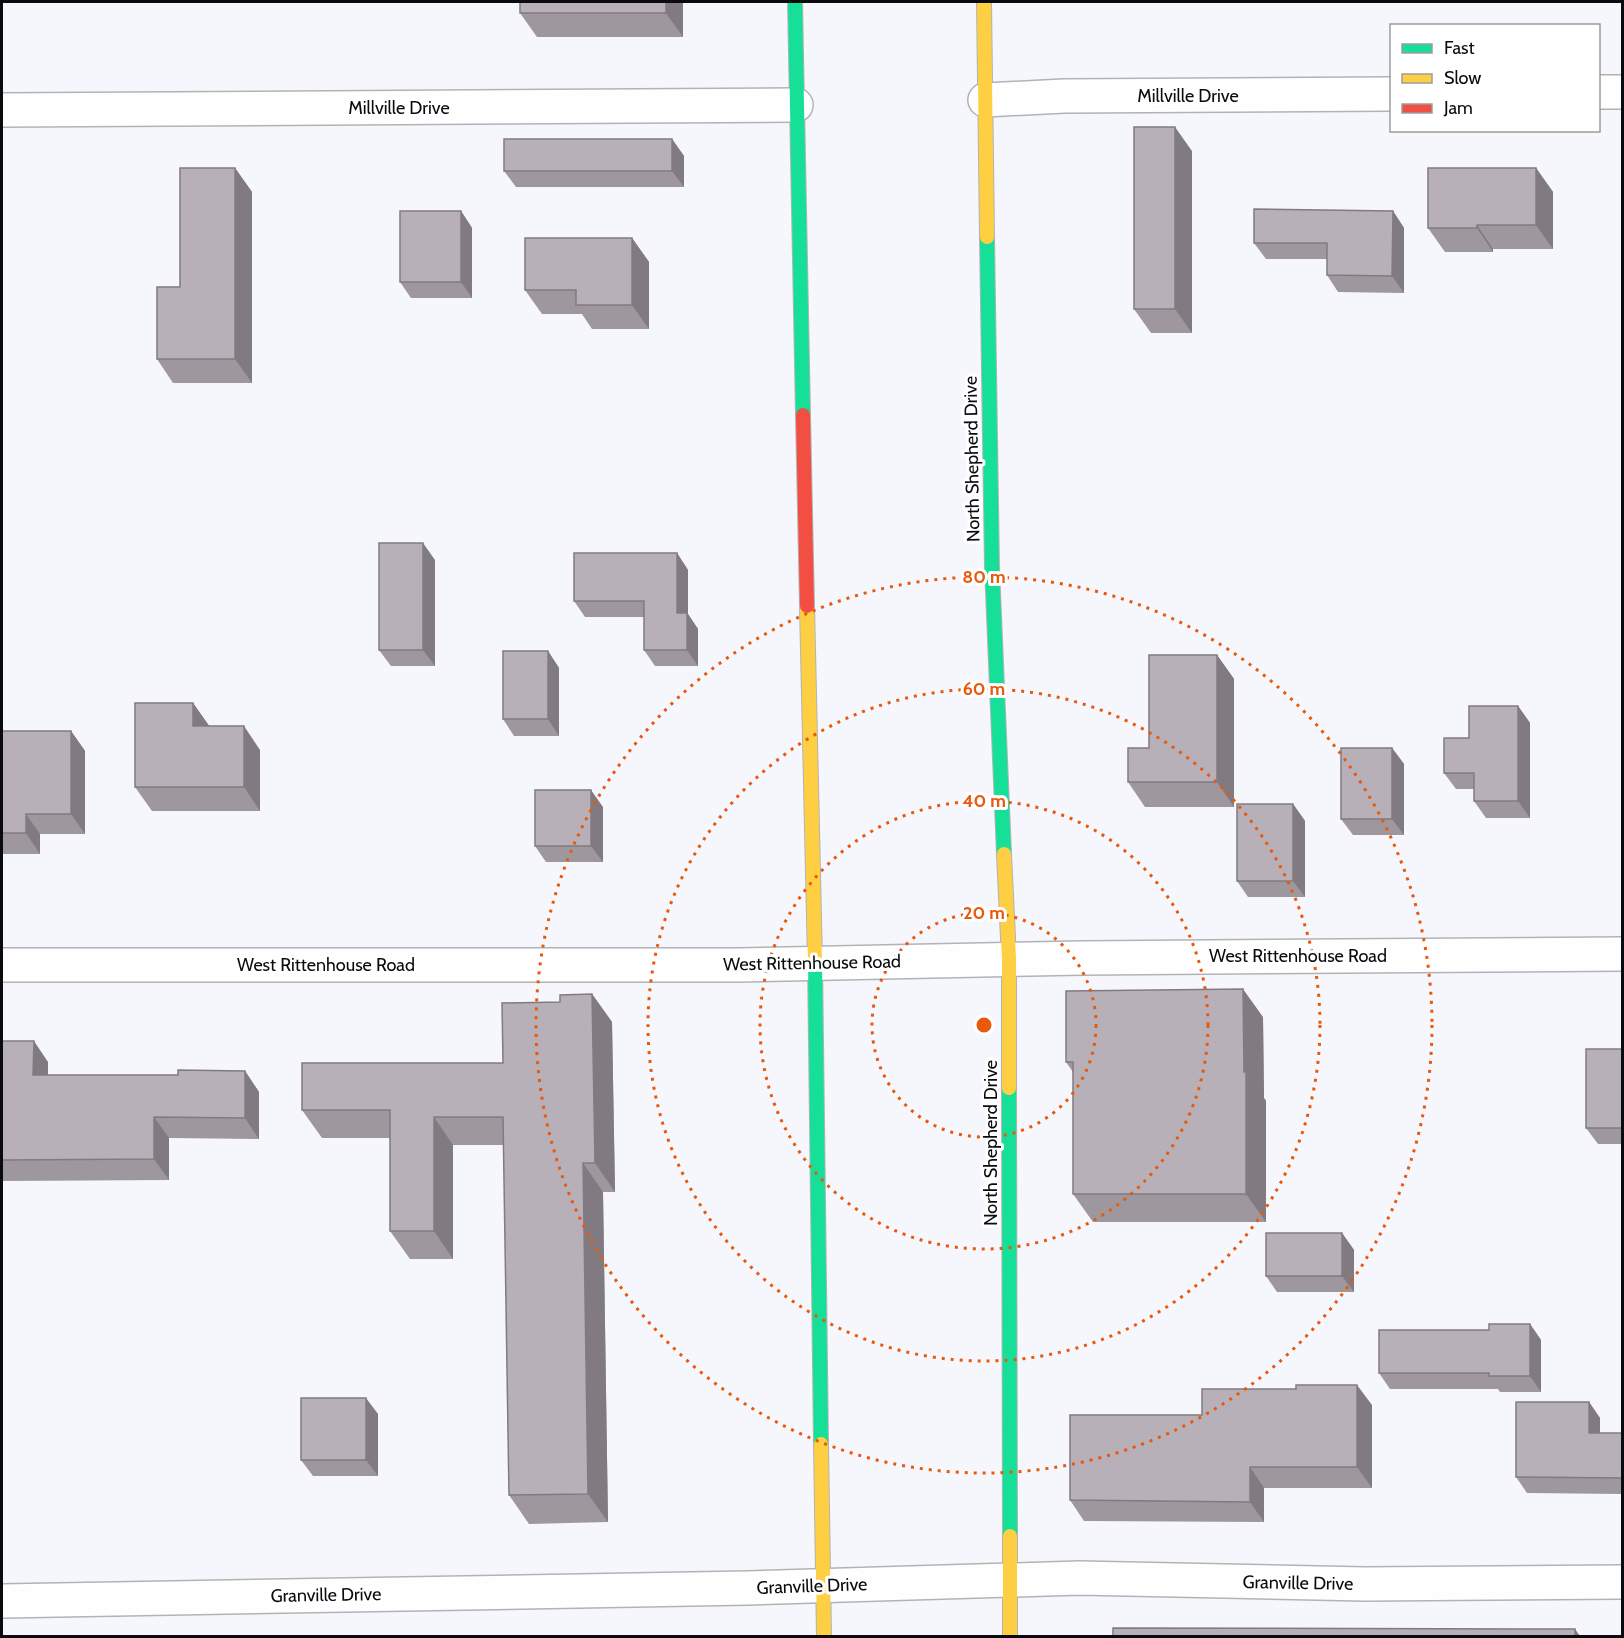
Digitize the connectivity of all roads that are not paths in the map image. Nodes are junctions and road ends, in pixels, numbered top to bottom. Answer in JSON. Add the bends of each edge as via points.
{"nodes":[{"id":1,"x":795,"y":2,"type":"edge"},
{"id":2,"x":984,"y":2,"type":"edge"},
{"id":3,"x":1600,"y":92,"type":"edge"},
{"id":4,"x":1623,"y":92,"type":"edge"},
{"id":5,"x":1390,"y":94,"type":"edge"},
{"id":6,"x":985,"y":100,"type":"junction"},
{"id":7,"x":796,"y":105,"type":"junction"},
{"id":8,"x":2,"y":110,"type":"edge"},
{"id":9,"x":1623,"y":954,"type":"edge"},
{"id":10,"x":1009,"y":959,"type":"junction"},
{"id":11,"x":815,"y":963,"type":"junction"},
{"id":12,"x":2,"y":965,"type":"edge"},
{"id":13,"x":1010,"y":1580,"type":"junction"},
{"id":14,"x":1623,"y":1582,"type":"edge"},
{"id":15,"x":824,"y":1585,"type":"junction"},
{"id":16,"x":2,"y":1601,"type":"edge"},
{"id":17,"x":824,"y":1636,"type":"edge"},
{"id":18,"x":1010,"y":1636,"type":"edge"}],
"edges":[{"from":1,"to":7,"type":"main road"},
{"from":2,"to":6,"type":"main road","name":"North Shepherd Drive"},
{"from":3,"to":4,"type":"street"},
{"from":5,"to":6,"type":"street","name":"Millville Drive"},
{"from":6,"to":10,"type":"main road","name":"North Shepherd Drive","via":[[992,568]]},
{"from":7,"to":8,"type":"street","name":"Millville Drive"},
{"from":7,"to":11,"type":"main road"},
{"from":9,"to":10,"type":"street","name":"West Rittenhouse Road"},
{"from":10,"to":11,"type":"street","name":"West Rittenhouse Road"},
{"from":10,"to":13,"type":"main road","name":"North Shepherd Drive"},
{"from":11,"to":12,"type":"street","name":"West Rittenhouse Road"},
{"from":11,"to":15,"type":"main road"},
{"from":13,"to":14,"type":"street","name":"Granville Drive"},
{"from":13,"to":15,"type":"street","name":"Granville Drive"},
{"from":13,"to":18,"type":"main road","name":"North Shepherd Drive"},
{"from":15,"to":16,"type":"street","name":"Granville Drive"},
{"from":15,"to":17,"type":"main road"}]}
